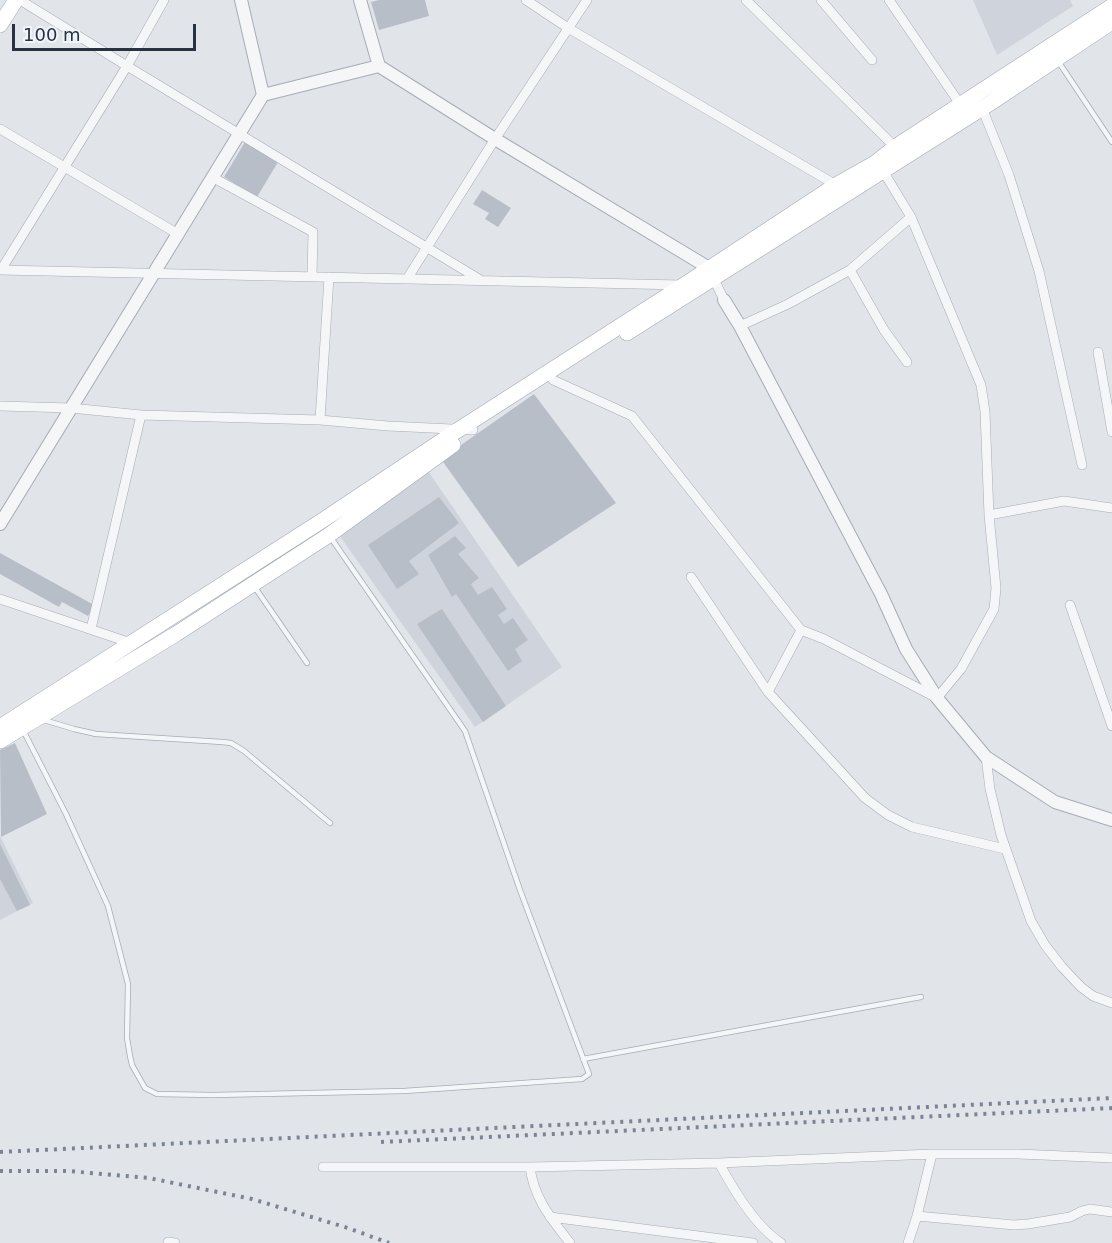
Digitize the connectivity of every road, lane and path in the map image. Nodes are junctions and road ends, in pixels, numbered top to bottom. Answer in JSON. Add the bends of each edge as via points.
{"nodes":[{"id":1,"x":18,"y":0,"type":"edge"},
{"id":2,"x":164,"y":0,"type":"edge"},
{"id":3,"x":241,"y":0,"type":"edge"},
{"id":4,"x":360,"y":0,"type":"edge"},
{"id":5,"x":525,"y":0,"type":"edge"},
{"id":6,"x":587,"y":0,"type":"edge"},
{"id":7,"x":746,"y":0,"type":"edge"},
{"id":8,"x":821,"y":0,"type":"edge"},
{"id":9,"x":889,"y":0,"type":"edge"},
{"id":10,"x":1112,"y":6,"type":"edge"},
{"id":11,"x":1112,"y":22,"type":"edge"},
{"id":12,"x":0,"y":25,"type":"edge"},
{"id":13,"x":568,"y":28,"type":"junction"},
{"id":14,"x":1057,"y":59,"type":"junction"},
{"id":15,"x":872,"y":60,"type":"dead end"},
{"id":16,"x":127,"y":66,"type":"junction"},
{"id":17,"x":379,"y":66,"type":"junction"},
{"id":18,"x":1006,"y":83,"type":"junction"},
{"id":19,"x":263,"y":95,"type":"junction"},
{"id":20,"x":987,"y":99,"type":"junction"},
{"id":21,"x":960,"y":104,"type":"junction"},
{"id":22,"x":0,"y":129,"type":"edge"},
{"id":23,"x":239,"y":134,"type":"junction"},
{"id":24,"x":495,"y":139,"type":"junction"},
{"id":25,"x":1112,"y":142,"type":"edge"},
{"id":26,"x":895,"y":147,"type":"junction"},
{"id":27,"x":65,"y":167,"type":"junction"},
{"id":28,"x":883,"y":171,"type":"junction"},
{"id":29,"x":212,"y":177,"type":"junction"},
{"id":30,"x":836,"y":186,"type":"junction"},
{"id":31,"x":911,"y":217,"type":"junction"},
{"id":32,"x":178,"y":234,"type":"junction"},
{"id":33,"x":426,"y":248,"type":"junction"},
{"id":34,"x":0,"y":270,"type":"edge"},
{"id":35,"x":850,"y":270,"type":"junction"},
{"id":36,"x":154,"y":273,"type":"junction"},
{"id":37,"x":711,"y":274,"type":"junction"},
{"id":38,"x":312,"y":276,"type":"junction"},
{"id":39,"x":329,"y":277,"type":"junction"},
{"id":40,"x":407,"y":279,"type":"junction"},
{"id":41,"x":481,"y":280,"type":"junction"},
{"id":42,"x":684,"y":285,"type":"junction"},
{"id":43,"x":724,"y":300,"type":"joint"},
{"id":44,"x":740,"y":326,"type":"junction"},
{"id":45,"x":1098,"y":352,"type":"dead end"},
{"id":46,"x":907,"y":362,"type":"dead end"},
{"id":47,"x":553,"y":380,"type":"junction"},
{"id":48,"x":0,"y":406,"type":"edge"},
{"id":49,"x":71,"y":408,"type":"junction"},
{"id":50,"x":141,"y":415,"type":"junction"},
{"id":51,"x":320,"y":420,"type":"junction"},
{"id":52,"x":465,"y":430,"type":"junction"},
{"id":53,"x":1112,"y":432,"type":"edge"},
{"id":54,"x":1082,"y":465,"type":"dead end"},
{"id":55,"x":1112,"y":508,"type":"edge"},
{"id":56,"x":989,"y":515,"type":"junction"},
{"id":57,"x":0,"y":524,"type":"edge"},
{"id":58,"x":329,"y":535,"type":"junction"},
{"id":59,"x":691,"y":577,"type":"dead end"},
{"id":60,"x":253,"y":584,"type":"junction"},
{"id":61,"x":0,"y":599,"type":"edge"},
{"id":62,"x":1070,"y":605,"type":"dead end"},
{"id":63,"x":91,"y":629,"type":"junction"},
{"id":64,"x":801,"y":630,"type":"junction"},
{"id":65,"x":131,"y":643,"type":"junction"},
{"id":66,"x":307,"y":663,"type":"dead end"},
{"id":67,"x":768,"y":692,"type":"junction"},
{"id":68,"x":937,"y":698,"type":"junction"},
{"id":69,"x":39,"y":718,"type":"junction"},
{"id":70,"x":1112,"y":726,"type":"edge"},
{"id":71,"x":0,"y":727,"type":"edge"},
{"id":72,"x":21,"y":728,"type":"junction"},
{"id":73,"x":0,"y":741,"type":"edge"},
{"id":74,"x":986,"y":757,"type":"junction"},
{"id":75,"x":1112,"y":820,"type":"edge"},
{"id":76,"x":330,"y":823,"type":"dead end"},
{"id":77,"x":1005,"y":849,"type":"junction"},
{"id":78,"x":921,"y":997,"type":"dead end"},
{"id":79,"x":1112,"y":1003,"type":"edge"},
{"id":80,"x":583,"y":1059,"type":"junction"},
{"id":81,"x":932,"y":1154,"type":"junction"},
{"id":82,"x":1112,"y":1158,"type":"edge"},
{"id":83,"x":719,"y":1163,"type":"junction"},
{"id":84,"x":324,"y":1167,"type":"dead end"},
{"id":85,"x":530,"y":1167,"type":"junction"},
{"id":86,"x":1112,"y":1212,"type":"edge"},
{"id":87,"x":917,"y":1216,"type":"junction"},
{"id":88,"x":550,"y":1217,"type":"junction"},
{"id":89,"x":777,"y":1242,"type":"edge"},
{"id":90,"x":570,"y":1243,"type":"edge"},
{"id":91,"x":753,"y":1243,"type":"edge"},
{"id":92,"x":908,"y":1243,"type":"edge"}],
"edges":[{"from":1,"to":12,"type":"main road"},
{"from":1,"to":16,"type":"street"},
{"from":2,"to":16,"type":"street"},
{"from":3,"to":19,"type":"street"},
{"from":4,"to":17,"type":"street"},
{"from":5,"to":13,"type":"street"},
{"from":6,"to":13,"type":"street"},
{"from":7,"to":26,"type":"street"},
{"from":8,"to":15,"type":"street"},
{"from":9,"to":21,"type":"street"},
{"from":10,"to":18,"type":"main road"},
{"from":11,"to":14,"type":"main road"},
{"from":13,"to":24,"type":"street"},
{"from":13,"to":30,"type":"street"},
{"from":14,"to":18,"type":"main road"},
{"from":14,"to":25,"type":"lane"},
{"from":16,"to":23,"type":"street"},
{"from":16,"to":27,"type":"street"},
{"from":17,"to":19,"type":"street"},
{"from":17,"to":24,"type":"street"},
{"from":18,"to":20,"type":"main road"},
{"from":19,"to":23,"type":"street"},
{"from":20,"to":21,"type":"main road"},
{"from":20,"to":28,"type":"main road"},
{"from":20,"to":54,"type":"street","via":[[1039,271]]},
{"from":21,"to":26,"type":"main road"},
{"from":22,"to":27,"type":"street"},
{"from":23,"to":29,"type":"street"},
{"from":23,"to":33,"type":"street"},
{"from":24,"to":33,"type":"street"},
{"from":24,"to":37,"type":"street"},
{"from":26,"to":30,"type":"main road"},
{"from":27,"to":32,"type":"street"},
{"from":27,"to":34,"type":"street"},
{"from":28,"to":31,"type":"street"},
{"from":28,"to":37,"type":"main road"},
{"from":29,"to":32,"type":"street"},
{"from":29,"to":38,"type":"street","via":[[313,232]]},
{"from":30,"to":37,"type":"main road"},
{"from":31,"to":35,"type":"street"},
{"from":31,"to":56,"type":"street","via":[[981,385]]},
{"from":32,"to":36,"type":"street"},
{"from":33,"to":40,"type":"street"},
{"from":33,"to":41,"type":"street"},
{"from":34,"to":36,"type":"street"},
{"from":35,"to":44,"type":"street"},
{"from":35,"to":46,"type":"street"},
{"from":36,"to":38,"type":"street"},
{"from":36,"to":49,"type":"street"},
{"from":37,"to":42,"type":"main road"},
{"from":37,"to":43,"type":"street"},
{"from":37,"to":47,"type":"main road"},
{"from":38,"to":39,"type":"street"},
{"from":39,"to":40,"type":"street"},
{"from":39,"to":51,"type":"street"},
{"from":40,"to":41,"type":"street"},
{"from":41,"to":42,"type":"street"},
{"from":42,"to":52,"type":"main road"},
{"from":43,"to":44,"type":"street"},
{"from":44,"to":68,"type":"street","via":[[906,649]]},
{"from":45,"to":53,"type":"street"},
{"from":47,"to":52,"type":"main road"},
{"from":47,"to":64,"type":"street","via":[[632,416]]},
{"from":48,"to":49,"type":"street"},
{"from":49,"to":50,"type":"street"},
{"from":49,"to":57,"type":"street"},
{"from":50,"to":51,"type":"street"},
{"from":50,"to":63,"type":"street"},
{"from":51,"to":52,"type":"street"},
{"from":52,"to":58,"type":"main road"},
{"from":52,"to":65,"type":"main road"},
{"from":55,"to":56,"type":"street","via":[[1064,501]]},
{"from":56,"to":68,"type":"street","via":[[996,588],[994,609],[961,669]]},
{"from":58,"to":60,"type":"main road"},
{"from":58,"to":80,"type":"lane","via":[[465,731]]},
{"from":59,"to":67,"type":"street"},
{"from":60,"to":66,"type":"lane"},
{"from":60,"to":69,"type":"main road"},
{"from":61,"to":63,"type":"street"},
{"from":62,"to":70,"type":"street"},
{"from":63,"to":65,"type":"street"},
{"from":64,"to":67,"type":"street"},
{"from":64,"to":68,"type":"street"},
{"from":65,"to":71,"type":"main road"},
{"from":67,"to":77,"type":"street","via":[[865,798],[888,815],[912,827]]},
{"from":68,"to":74,"type":"street"},
{"from":69,"to":72,"type":"main road"},
{"from":69,"to":76,"type":"lane","via":[[96,734],[231,743]]},
{"from":72,"to":73,"type":"main road"},
{"from":72,"to":80,"type":"lane","via":[[108,906],[128,984],[127,1038],[132,1065],[150,1092],[213,1095],[404,1091],[582,1079],[589,1074]]},
{"from":74,"to":75,"type":"street","via":[[1055,802]]},
{"from":74,"to":77,"type":"street"},
{"from":77,"to":79,"type":"street","via":[[1031,921],[1046,945],[1081,987]]},
{"from":78,"to":80,"type":"lane"},
{"from":81,"to":82,"type":"street"},
{"from":81,"to":83,"type":"street"},
{"from":81,"to":87,"type":"street"},
{"from":83,"to":85,"type":"street"},
{"from":83,"to":89,"type":"street","via":[[732,1187]]},
{"from":84,"to":85,"type":"street"},
{"from":85,"to":88,"type":"street","via":[[536,1193]]},
{"from":86,"to":87,"type":"street","via":[[1082,1210],[1070,1217],[1014,1225]]},
{"from":87,"to":92,"type":"street"},
{"from":88,"to":90,"type":"street"},
{"from":88,"to":91,"type":"street"}]}
